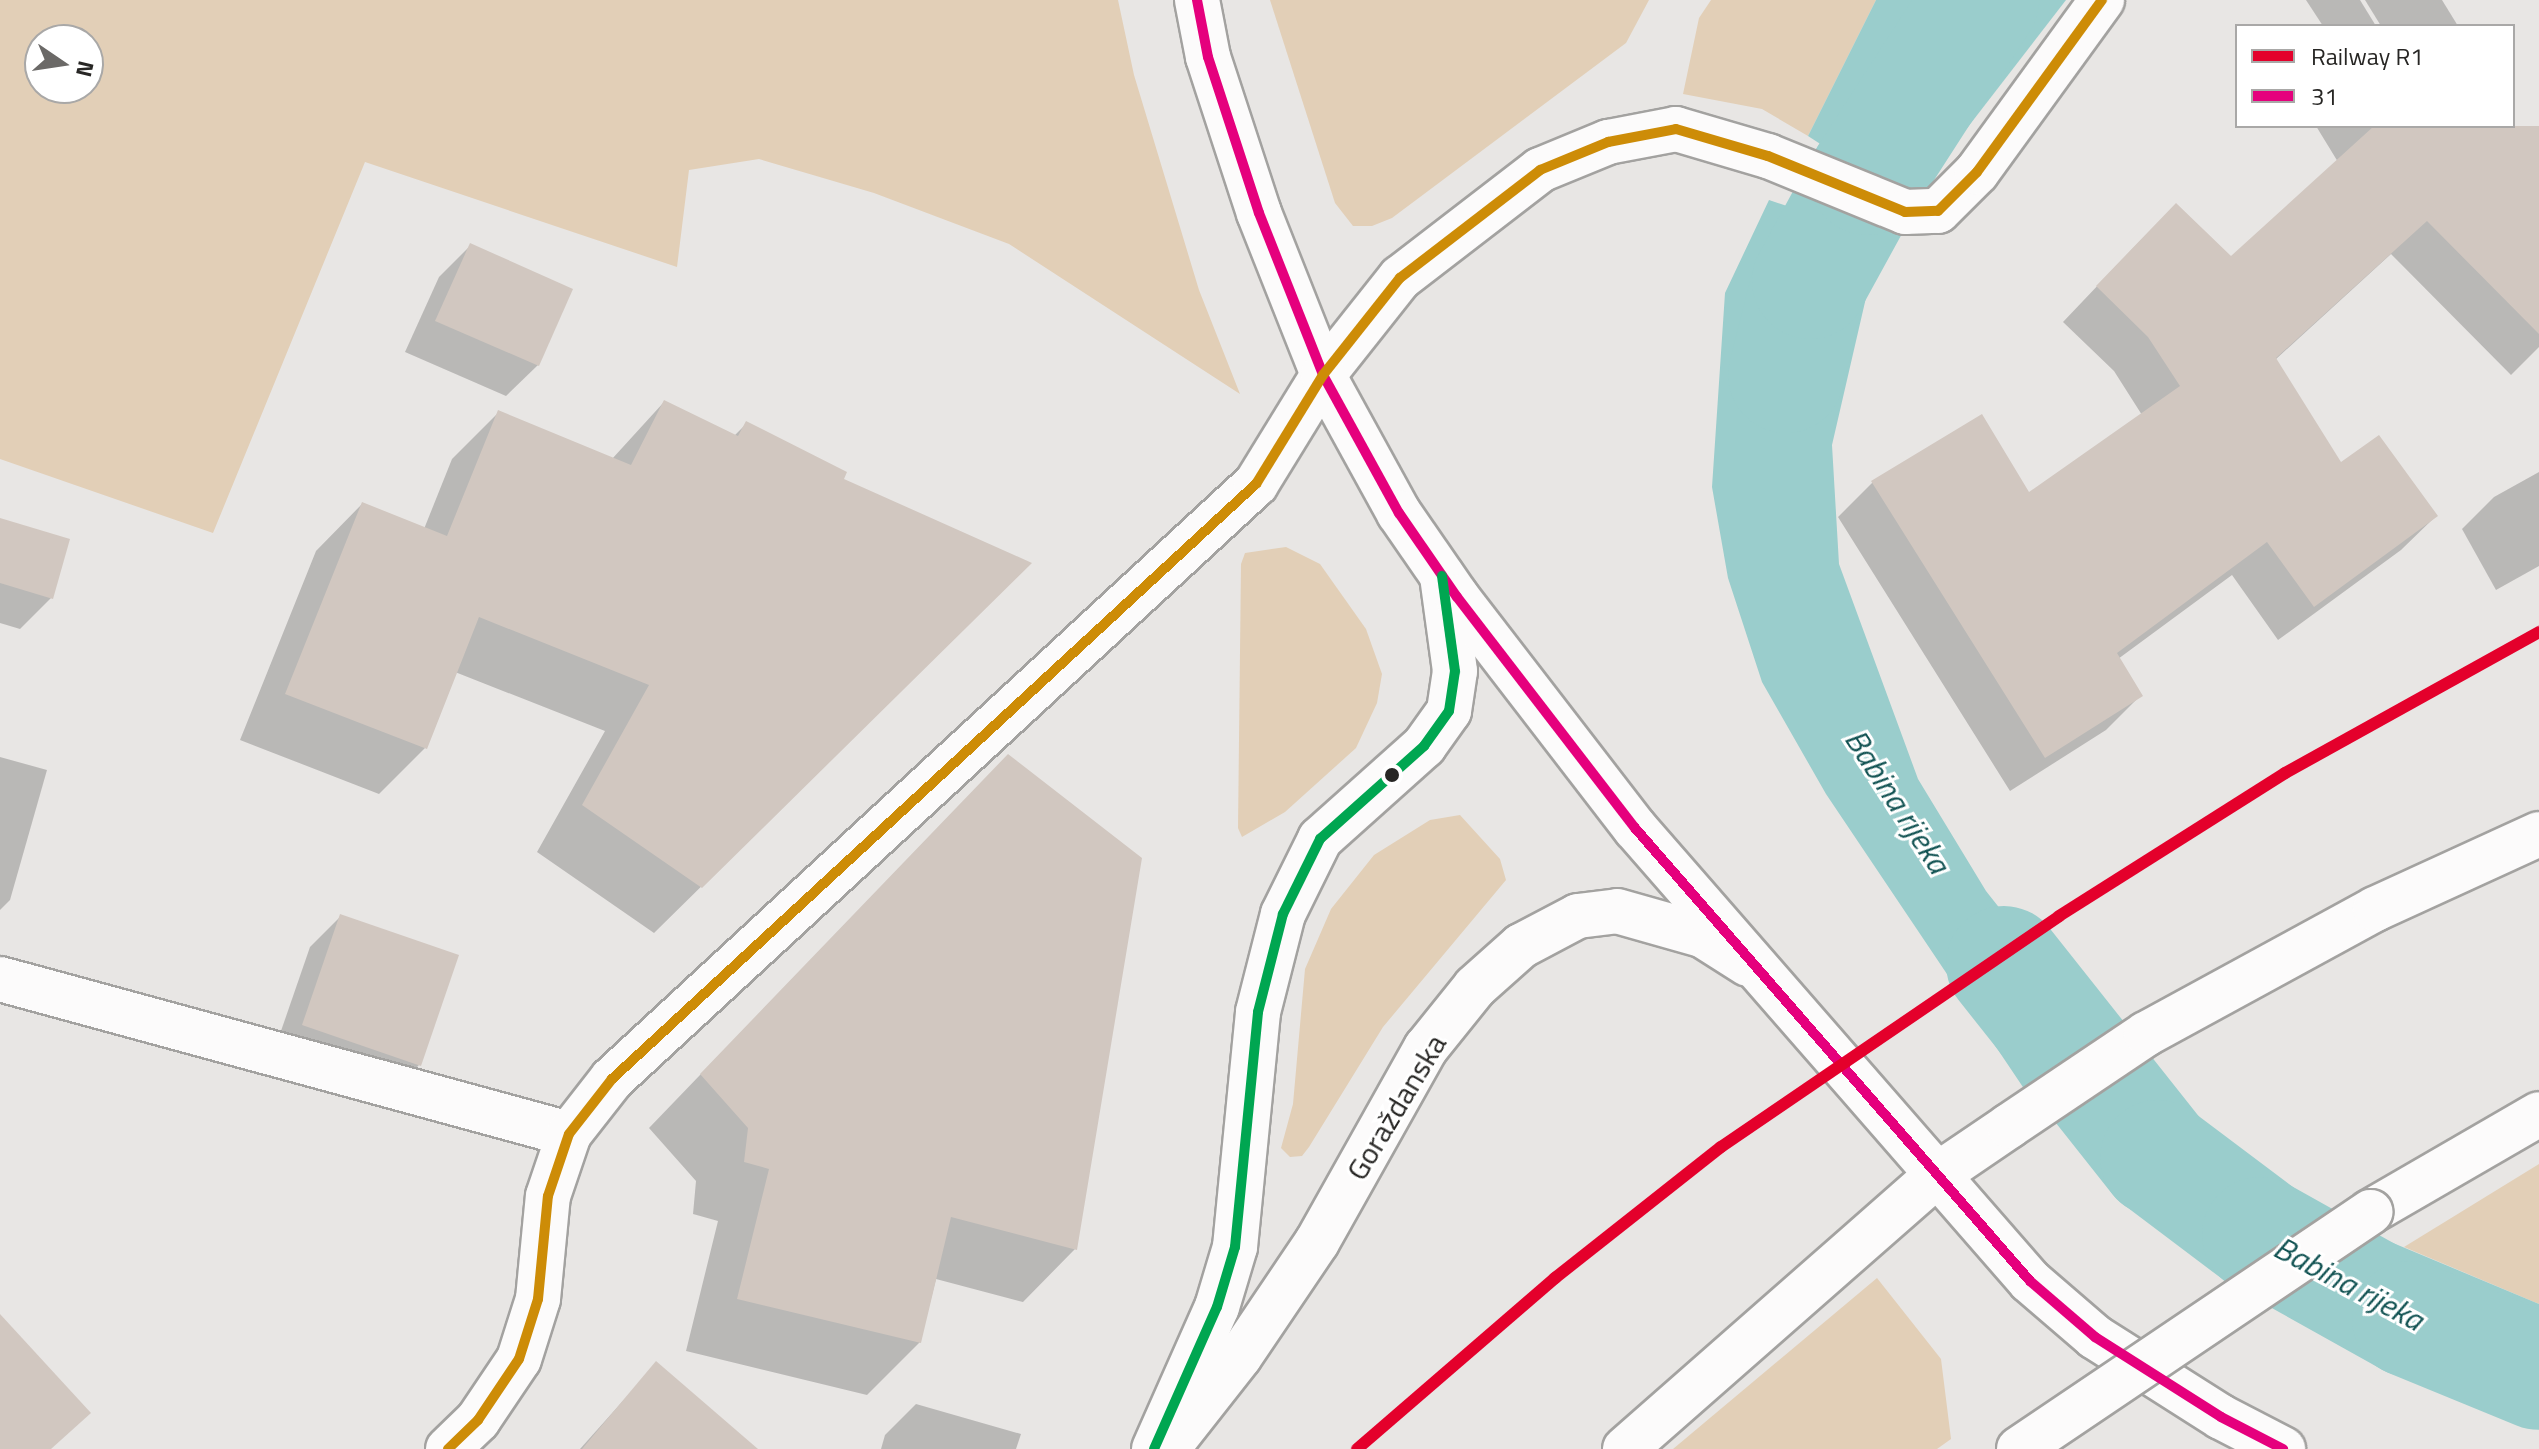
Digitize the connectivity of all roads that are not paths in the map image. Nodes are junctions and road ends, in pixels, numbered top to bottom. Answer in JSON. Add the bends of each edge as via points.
{"nodes":[{"id":1,"x":1197,"y":0,"type":"edge"},
{"id":2,"x":2102,"y":0,"type":"edge"},
{"id":3,"x":1323,"y":375,"type":"junction"},
{"id":4,"x":1442,"y":576,"type":"junction"},
{"id":5,"x":2539,"y":834,"type":"edge"},
{"id":6,"x":1754,"y":968,"type":"junction"},
{"id":7,"x":0,"y":979,"type":"edge"},
{"id":8,"x":2539,"y":1114,"type":"edge"},
{"id":9,"x":569,"y":1134,"type":"junction"},
{"id":10,"x":1937,"y":1175,"type":"junction"},
{"id":11,"x":448,"y":1449,"type":"edge"},
{"id":12,"x":1154,"y":1449,"type":"edge"},
{"id":13,"x":1167,"y":1449,"type":"edge"},
{"id":14,"x":1625,"y":1449,"type":"edge"},
{"id":15,"x":2019,"y":1449,"type":"edge"},
{"id":16,"x":2283,"y":1449,"type":"edge"}],
"edges":[{"from":1,"to":3,"type":"main road","via":[[1208,57],[1255,199]]},
{"from":2,"to":3,"type":"main road","via":[[1958,196],[1938,211],[1905,212],[1768,156],[1676,129],[1608,142],[1540,170],[1400,278]]},
{"from":3,"to":4,"type":"main road","via":[[1399,513]]},
{"from":3,"to":9,"type":"main road","via":[[1256,484],[612,1079]]},
{"from":4,"to":6,"type":"main road","via":[[1635,828]]},
{"from":4,"to":12,"type":"main road","via":[[1455,671],[1449,711],[1424,746],[1320,839],[1283,914],[1258,1012],[1235,1247],[1217,1307]]},
{"from":5,"to":10,"type":"main road","via":[[2375,909],[2146,1034]]},
{"from":6,"to":10,"type":"main road"},
{"from":6,"to":13,"type":"main road","name":"Goraždanska","via":[[1702,935],[1617,911],[1551,926],[1521,946],[1475,987],[1426,1048],[1281,1299]]},
{"from":7,"to":9,"type":"main road"},
{"from":8,"to":15,"type":"main road","bridge":true,"via":[[2370,1212]]},
{"from":9,"to":11,"type":"main road","via":[[548,1196],[538,1299],[519,1359],[478,1420]]},
{"from":10,"to":14,"type":"main road"},
{"from":10,"to":16,"type":"main road","via":[[2030,1281],[2095,1337],[2221,1417]]}]}
